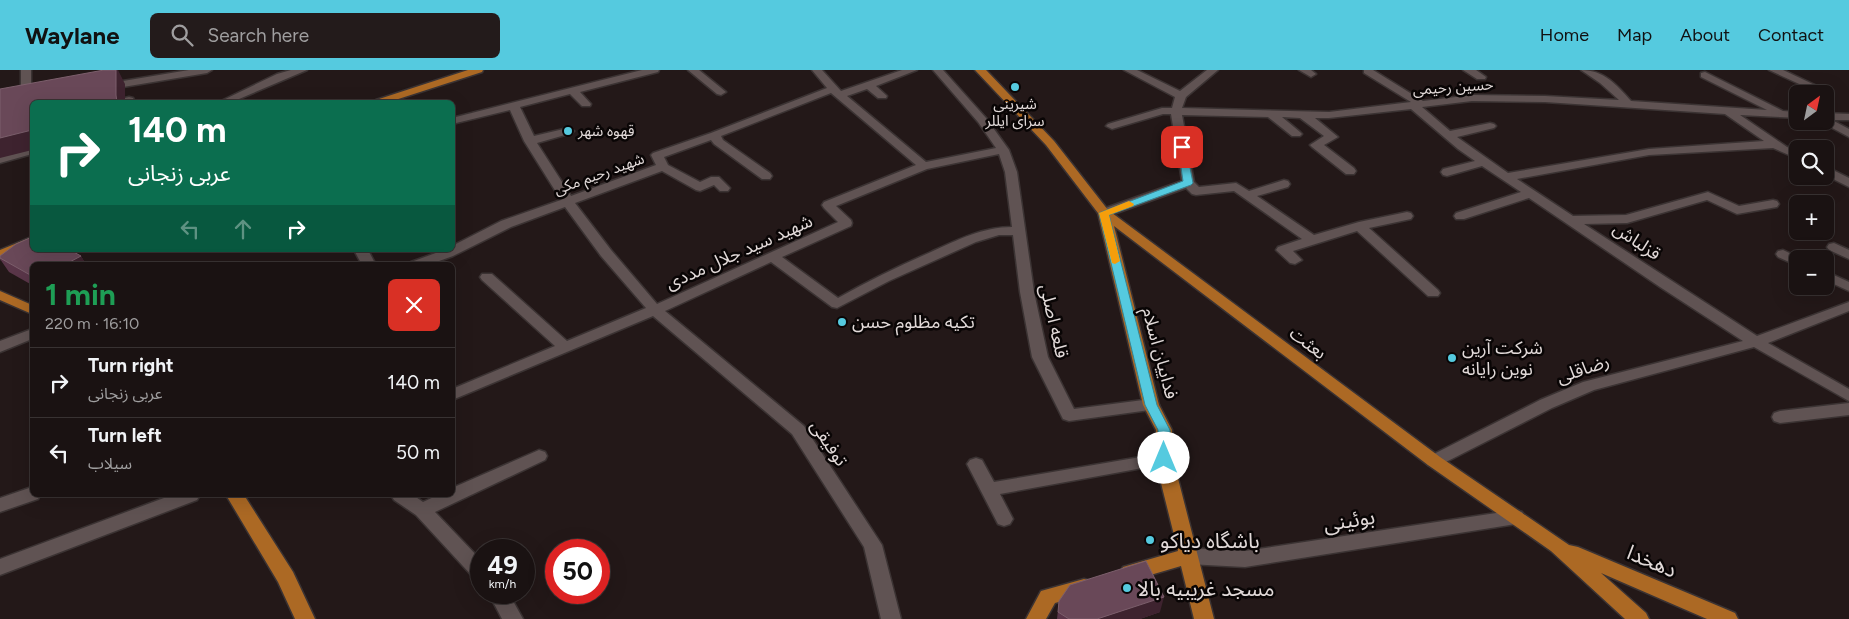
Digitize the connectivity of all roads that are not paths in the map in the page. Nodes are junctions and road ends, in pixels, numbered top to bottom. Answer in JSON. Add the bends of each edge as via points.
{"nodes":[{"id":1,"x":26,"y":70,"type":"edge"},
{"id":2,"x":207,"y":70,"type":"edge"},
{"id":3,"x":302,"y":70,"type":"edge"},
{"id":4,"x":478,"y":70,"type":"edge"},
{"id":5,"x":654,"y":70,"type":"edge"},
{"id":6,"x":692,"y":70,"type":"edge"},
{"id":7,"x":817,"y":70,"type":"edge"},
{"id":8,"x":912,"y":70,"type":"edge"},
{"id":9,"x":938,"y":70,"type":"edge"},
{"id":10,"x":980,"y":70,"type":"edge"},
{"id":11,"x":1129,"y":70,"type":"edge"},
{"id":12,"x":1214,"y":70,"type":"edge"},
{"id":13,"x":1468,"y":70,"type":"edge"},
{"id":14,"x":1586,"y":70,"type":"edge"},
{"id":15,"x":1774,"y":70,"type":"edge"},
{"id":16,"x":1368,"y":71,"type":"edge"},
{"id":17,"x":181,"y":72,"type":"edge"},
{"id":18,"x":279,"y":73,"type":"edge"},
{"id":19,"x":1705,"y":75,"type":"dead end"},
{"id":20,"x":1481,"y":77,"type":"dead end"},
{"id":21,"x":868,"y":85,"type":"junction"},
{"id":22,"x":1810,"y":85,"type":"edge"},
{"id":23,"x":94,"y":89,"type":"edge"},
{"id":24,"x":572,"y":90,"type":"junction"},
{"id":25,"x":721,"y":92,"type":"dead end"},
{"id":26,"x":836,"y":92,"type":"junction"},
{"id":27,"x":882,"y":96,"type":"dead end"},
{"id":28,"x":1181,"y":96,"type":"junction"},
{"id":29,"x":228,"y":100,"type":"edge"},
{"id":30,"x":386,"y":100,"type":"edge"},
{"id":31,"x":26,"y":102,"type":"edge"},
{"id":32,"x":586,"y":104,"type":"dead end"},
{"id":33,"x":1417,"y":104,"type":"junction"},
{"id":34,"x":1628,"y":104,"type":"junction"},
{"id":35,"x":514,"y":106,"type":"junction"},
{"id":36,"x":1176,"y":111,"type":"junction"},
{"id":37,"x":1728,"y":111,"type":"junction"},
{"id":38,"x":1784,"y":114,"type":"junction"},
{"id":39,"x":1789,"y":114,"type":"edge"},
{"id":40,"x":1272,"y":115,"type":"junction"},
{"id":41,"x":1304,"y":115,"type":"junction"},
{"id":42,"x":1849,"y":117,"type":"edge"},
{"id":43,"x":1834,"y":118,"type":"edge"},
{"id":44,"x":455,"y":120,"type":"edge"},
{"id":45,"x":1834,"y":124,"type":"edge"},
{"id":46,"x":1112,"y":126,"type":"dead end"},
{"id":47,"x":1490,"y":126,"type":"dead end"},
{"id":48,"x":568,"y":131,"type":"dead end"},
{"id":49,"x":1296,"y":134,"type":"dead end"},
{"id":50,"x":1849,"y":134,"type":"edge"},
{"id":51,"x":715,"y":135,"type":"junction"},
{"id":52,"x":1448,"y":135,"type":"junction"},
{"id":53,"x":530,"y":141,"type":"junction"},
{"id":54,"x":1776,"y":144,"type":"junction"},
{"id":55,"x":1003,"y":150,"type":"junction"},
{"id":56,"x":1789,"y":151,"type":"edge"},
{"id":57,"x":30,"y":152,"type":"edge"},
{"id":58,"x":0,"y":159,"type":"edge"},
{"id":59,"x":1483,"y":162,"type":"junction"},
{"id":60,"x":924,"y":166,"type":"junction"},
{"id":61,"x":663,"y":167,"type":"junction"},
{"id":62,"x":1350,"y":171,"type":"dead end"},
{"id":63,"x":1447,"y":172,"type":"dead end"},
{"id":64,"x":1834,"y":174,"type":"edge"},
{"id":65,"x":766,"y":176,"type":"dead end"},
{"id":66,"x":1506,"y":177,"type":"junction"},
{"id":67,"x":1188,"y":183,"type":"junction"},
{"id":68,"x":1849,"y":183,"type":"edge"},
{"id":69,"x":1284,"y":184,"type":"dead end"},
{"id":70,"x":724,"y":188,"type":"dead end"},
{"id":71,"x":1531,"y":193,"type":"junction"},
{"id":72,"x":1248,"y":195,"type":"junction"},
{"id":73,"x":568,"y":202,"type":"junction"},
{"id":74,"x":1773,"y":204,"type":"dead end"},
{"id":75,"x":1104,"y":213,"type":"junction"},
{"id":76,"x":1407,"y":216,"type":"dead end"},
{"id":77,"x":1460,"y":216,"type":"dead end"},
{"id":78,"x":1571,"y":220,"type":"junction"},
{"id":79,"x":1359,"y":226,"type":"junction"},
{"id":80,"x":1019,"y":231,"type":"junction"},
{"id":81,"x":1312,"y":240,"type":"junction"},
{"id":82,"x":30,"y":242,"type":"edge"},
{"id":83,"x":1834,"y":247,"type":"dead end"},
{"id":84,"x":455,"y":250,"type":"edge"},
{"id":85,"x":450,"y":252,"type":"edge"},
{"id":86,"x":1783,"y":254,"type":"dead end"},
{"id":87,"x":0,"y":255,"type":"edge"},
{"id":88,"x":1849,"y":255,"type":"edge"},
{"id":89,"x":1789,"y":257,"type":"edge"},
{"id":90,"x":774,"y":258,"type":"junction"},
{"id":91,"x":1295,"y":260,"type":"dead end"},
{"id":92,"x":424,"y":262,"type":"edge"},
{"id":93,"x":487,"y":276,"type":"dead end"},
{"id":94,"x":1834,"y":280,"type":"edge"},
{"id":95,"x":1849,"y":287,"type":"edge"},
{"id":96,"x":1433,"y":293,"type":"dead end"},
{"id":97,"x":0,"y":295,"type":"edge"},
{"id":98,"x":1849,"y":306,"type":"edge"},
{"id":99,"x":30,"y":309,"type":"edge"},
{"id":100,"x":655,"y":310,"type":"junction"},
{"id":101,"x":30,"y":335,"type":"edge"},
{"id":102,"x":1756,"y":342,"type":"junction"},
{"id":103,"x":0,"y":347,"type":"edge"},
{"id":104,"x":565,"y":347,"type":"junction"},
{"id":105,"x":455,"y":393,"type":"edge"},
{"id":106,"x":1849,"y":396,"type":"edge"},
{"id":107,"x":1151,"y":405,"type":"junction"},
{"id":108,"x":1849,"y":409,"type":"edge"},
{"id":109,"x":1780,"y":418,"type":"dead end"},
{"id":110,"x":539,"y":456,"type":"dead end"},
{"id":111,"x":1164,"y":458,"type":"junction"},
{"id":112,"x":1434,"y":461,"type":"junction"},
{"id":113,"x":976,"y":464,"type":"dead end"},
{"id":114,"x":989,"y":489,"type":"junction"},
{"id":115,"x":30,"y":495,"type":"edge"},
{"id":116,"x":455,"y":495,"type":"edge"},
{"id":117,"x":186,"y":497,"type":"edge"},
{"id":118,"x":235,"y":497,"type":"edge"},
{"id":119,"x":403,"y":497,"type":"edge"},
{"id":120,"x":450,"y":497,"type":"edge"},
{"id":121,"x":0,"y":505,"type":"edge"},
{"id":122,"x":422,"y":510,"type":"junction"},
{"id":123,"x":1516,"y":518,"type":"junction"},
{"id":124,"x":1004,"y":519,"type":"dead end"},
{"id":125,"x":1558,"y":546,"type":"junction"},
{"id":126,"x":1188,"y":556,"type":"junction"},
{"id":127,"x":470,"y":560,"type":"edge"},
{"id":128,"x":0,"y":567,"type":"edge"},
{"id":129,"x":504,"y":604,"type":"edge"},
{"id":130,"x":305,"y":619,"type":"edge"},
{"id":131,"x":513,"y":619,"type":"edge"},
{"id":132,"x":890,"y":619,"type":"edge"},
{"id":133,"x":1036,"y":619,"type":"edge"},
{"id":134,"x":1204,"y":619,"type":"edge"},
{"id":135,"x":1639,"y":619,"type":"edge"},
{"id":136,"x":1728,"y":619,"type":"edge"}],
"edges":[{"from":1,"to":31,"type":"street"},
{"from":2,"to":17,"type":"street"},
{"from":3,"to":18,"type":"street"},
{"from":4,"to":30,"type":"main road"},
{"from":5,"to":24,"type":"street"},
{"from":6,"to":25,"type":"street"},
{"from":7,"to":26,"type":"street"},
{"from":8,"to":21,"type":"street","name":"شهید رحیم مکی"},
{"from":9,"to":55,"type":"street","name":"قلعه اصلی","via":[[982,120]]},
{"from":10,"to":75,"type":"main road","name":"بعثت","via":[[1050,143]]},
{"from":11,"to":28,"type":"street"},
{"from":12,"to":28,"type":"street"},
{"from":13,"to":20,"type":"street"},
{"from":14,"to":34,"type":"street","via":[[1599,76]]},
{"from":15,"to":22,"type":"street"},
{"from":16,"to":33,"type":"street","name":"قزلباش"},
{"from":17,"to":23,"type":"street"},
{"from":18,"to":29,"type":"street"},
{"from":19,"to":38,"type":"street"},
{"from":21,"to":26,"type":"street","name":"شهید رحیم مکی"},
{"from":21,"to":27,"type":"street"},
{"from":24,"to":32,"type":"street"},
{"from":24,"to":35,"type":"street"},
{"from":26,"to":51,"type":"street","name":"شهید رحیم مکی"},
{"from":26,"to":60,"type":"street"},
{"from":28,"to":36,"type":"street"},
{"from":33,"to":34,"type":"street","name":"حسین رحیمی","via":[[1472,98]]},
{"from":33,"to":41,"type":"street","name":"حسین رحیمی"},
{"from":33,"to":52,"type":"street","name":"قزلباش"},
{"from":34,"to":37,"type":"street","name":"حسین رحیمی"},
{"from":35,"to":44,"type":"street"},
{"from":35,"to":53,"type":"street","name":"توفیقی"},
{"from":36,"to":40,"type":"street","name":"حسین رحیمی"},
{"from":36,"to":46,"type":"street","name":"حسین رحیمی","via":[[1162,111]]},
{"from":36,"to":67,"type":"street"},
{"from":37,"to":38,"type":"street","name":"حسین رحیمی"},
{"from":37,"to":54,"type":"street"},
{"from":38,"to":39,"type":"street","name":"حسین رحیمی"},
{"from":40,"to":41,"type":"street","name":"حسین رحیمی"},
{"from":40,"to":49,"type":"street"},
{"from":41,"to":62,"type":"street","via":[[1332,137],[1316,145]]},
{"from":42,"to":43,"type":"street"},
{"from":45,"to":50,"type":"street"},
{"from":47,"to":52,"type":"street"},
{"from":48,"to":53,"type":"street"},
{"from":51,"to":61,"type":"street","name":"شهید رحیم مکی","via":[[657,155]]},
{"from":51,"to":65,"type":"street","via":[[718,142]]},
{"from":52,"to":59,"type":"street","name":"قزلباش"},
{"from":53,"to":73,"type":"street","name":"توفیقی"},
{"from":54,"to":56,"type":"street"},
{"from":54,"to":66,"type":"street","via":[[1656,152]]},
{"from":55,"to":60,"type":"street","name":"شهید سید جلال مددی"},
{"from":55,"to":80,"type":"street","name":"قلعه اصلی","via":[[1011,172]]},
{"from":57,"to":58,"type":"street"},
{"from":59,"to":63,"type":"street"},
{"from":59,"to":66,"type":"street","name":"قزلباش"},
{"from":60,"to":90,"type":"street","name":"شهید سید جلال مددی","via":[[828,205],[846,223]]},
{"from":61,"to":70,"type":"street","via":[[700,187],[715,180]]},
{"from":61,"to":73,"type":"street","name":"شهید رحیم مکی"},
{"from":64,"to":68,"type":"street"},
{"from":66,"to":71,"type":"street","name":"قزلباش"},
{"from":67,"to":72,"type":"street","via":[[1196,190],[1236,187]]},
{"from":67,"to":75,"type":"street"},
{"from":69,"to":72,"type":"street"},
{"from":71,"to":77,"type":"street"},
{"from":71,"to":78,"type":"street","name":"قزلباش"},
{"from":72,"to":81,"type":"street"},
{"from":73,"to":84,"type":"street","name":"شهید رحیم مکی","via":[[506,224]]},
{"from":73,"to":100,"type":"street","name":"توفیقی"},
{"from":74,"to":78,"type":"street","via":[[1737,210],[1708,196],[1627,219]]},
{"from":75,"to":107,"type":"main road","name":"فداییان اسلام"},
{"from":75,"to":112,"type":"main road","name":"بعثت"},
{"from":76,"to":79,"type":"street"},
{"from":78,"to":102,"type":"street","name":"قزلباش"},
{"from":79,"to":81,"type":"street"},
{"from":79,"to":96,"type":"street"},
{"from":80,"to":90,"type":"street","via":[[998,231],[971,239],[884,278],[837,304]]},
{"from":80,"to":107,"type":"street","name":"قلعه اصلی","via":[[1040,357],[1069,415]]},
{"from":81,"to":91,"type":"street","via":[[1283,250]]},
{"from":82,"to":87,"type":"main road"},
{"from":83,"to":88,"type":"street"},
{"from":85,"to":92,"type":"street","name":"شهید رحیم مکی"},
{"from":86,"to":89,"type":"street"},
{"from":90,"to":100,"type":"street","name":"شهید سید جلال مددی"},
{"from":93,"to":104,"type":"street"},
{"from":94,"to":95,"type":"street"},
{"from":97,"to":99,"type":"main road"},
{"from":98,"to":102,"type":"street","name":"رضاقلی"},
{"from":100,"to":104,"type":"street","name":"شهید سید جلال مددی"},
{"from":100,"to":132,"type":"street","name":"توفیقی","via":[[798,430],[873,545]]},
{"from":101,"to":103,"type":"street"},
{"from":102,"to":106,"type":"street","name":"قزلباش"},
{"from":102,"to":112,"type":"street","name":"رضاقلی","via":[[1589,386],[1546,404]]},
{"from":104,"to":105,"type":"street","name":"شهید سید جلال مددی"},
{"from":107,"to":111,"type":"main road","name":"فداییان اسلام","via":[[1164,430]]},
{"from":108,"to":109,"type":"street"},
{"from":110,"to":116,"type":"street"},
{"from":111,"to":114,"type":"street"},
{"from":111,"to":126,"type":"main road","name":"فداییان اسلام"},
{"from":112,"to":123,"type":"main road","name":"بعثت"},
{"from":113,"to":114,"type":"street"},
{"from":114,"to":124,"type":"street"},
{"from":115,"to":121,"type":"street"},
{"from":117,"to":128,"type":"street"},
{"from":118,"to":130,"type":"main road","via":[[286,578]]},
{"from":119,"to":122,"type":"street"},
{"from":120,"to":122,"type":"street"},
{"from":122,"to":127,"type":"street"},
{"from":123,"to":125,"type":"main road","name":"بعثت"},
{"from":123,"to":126,"type":"street","name":"بوئینی","via":[[1245,559]]},
{"from":125,"to":135,"type":"main road","name":"بعثت"},
{"from":125,"to":136,"type":"main road","name":"دهخدا"},
{"from":126,"to":133,"type":"main road","via":[[1048,598]]},
{"from":126,"to":134,"type":"main road","name":"فداییان اسلام"},
{"from":129,"to":131,"type":"street"}]}
